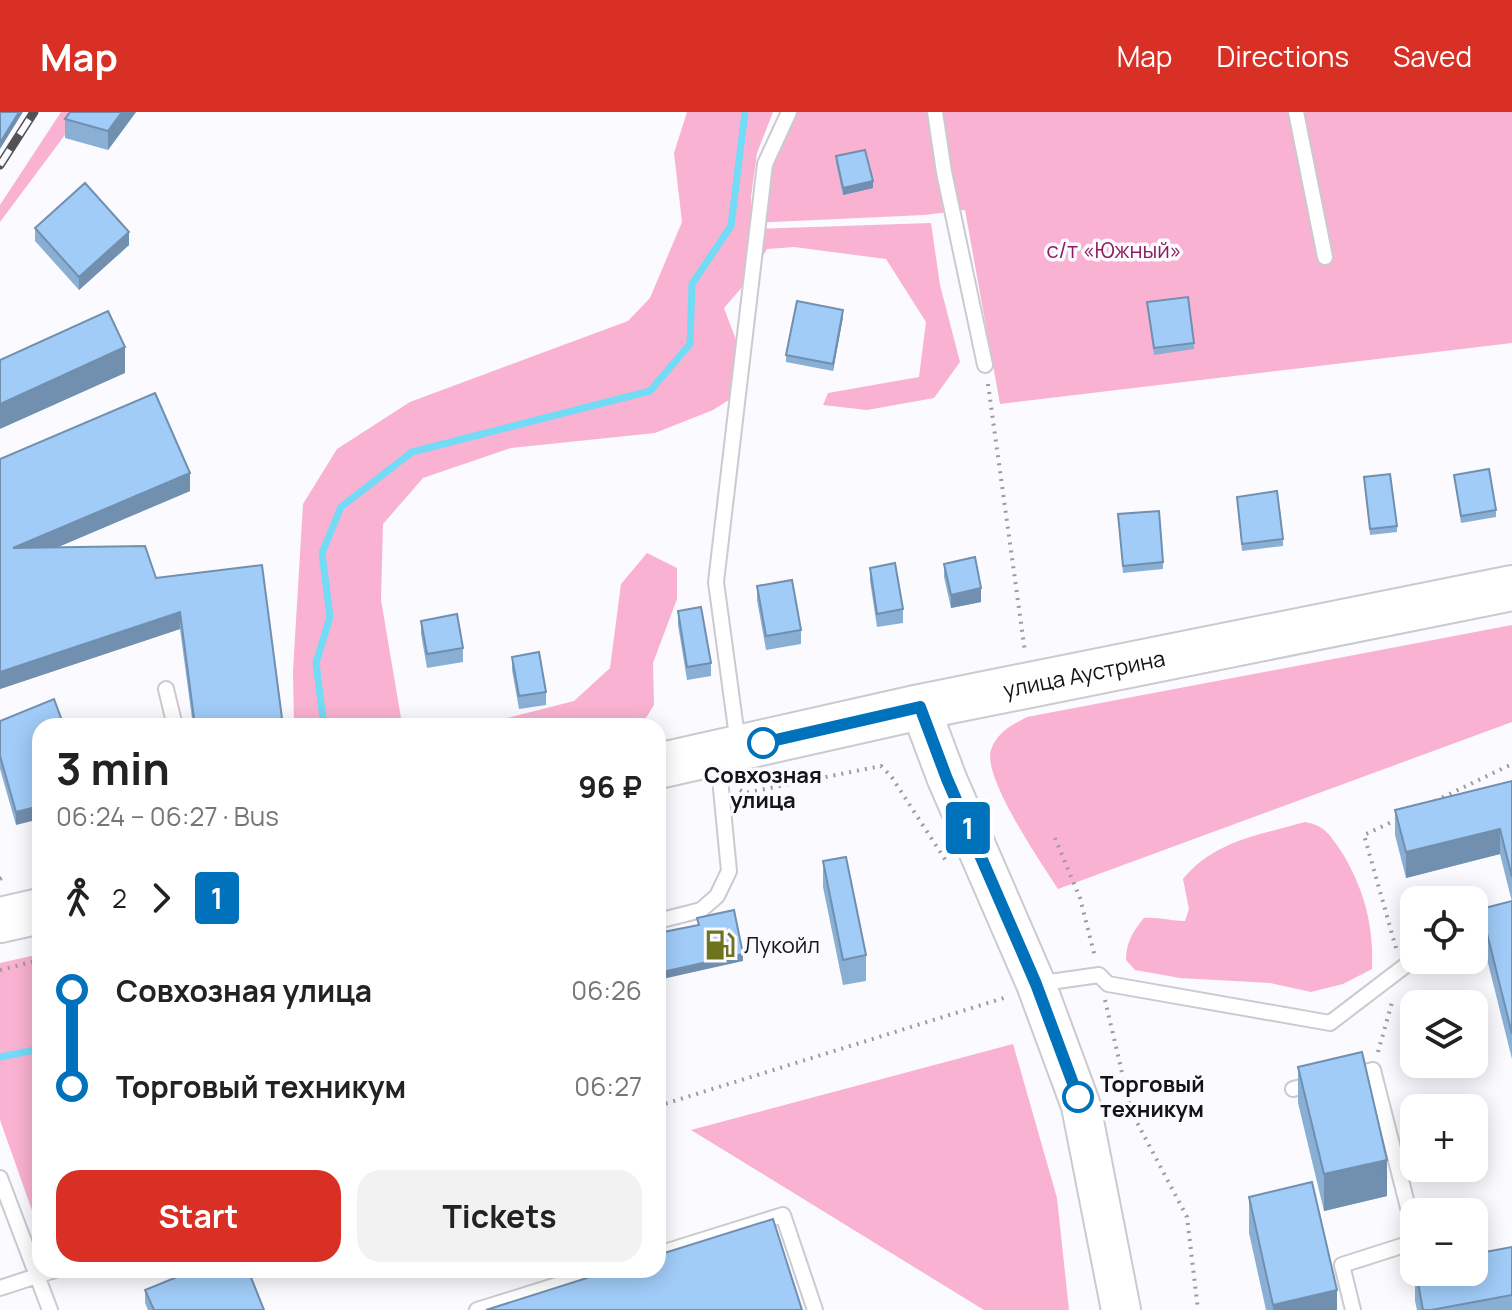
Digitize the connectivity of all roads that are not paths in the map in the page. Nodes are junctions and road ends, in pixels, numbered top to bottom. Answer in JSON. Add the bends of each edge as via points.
{"nodes":[{"id":1,"x":789,"y":112,"type":"edge"},
{"id":2,"x":935,"y":112,"type":"edge"},
{"id":3,"x":1296,"y":112,"type":"edge"},
{"id":4,"x":1325,"y":257,"type":"dead end"},
{"id":5,"x":985,"y":365,"type":"road end"},
{"id":6,"x":1512,"y":588,"type":"edge"},
{"id":7,"x":166,"y":689,"type":"dead end"},
{"id":8,"x":920,"y":707,"type":"junction"},
{"id":9,"x":173,"y":718,"type":"edge"},
{"id":10,"x":726,"y":760,"type":"junction"},
{"id":11,"x":666,"y":765,"type":"edge"},
{"id":12,"x":32,"y":913,"type":"edge"},
{"id":13,"x":666,"y":919,"type":"edge"},
{"id":14,"x":0,"y":920,"type":"edge"},
{"id":15,"x":1400,"y":970,"type":"edge"},
{"id":16,"x":1024,"y":990,"type":"junction"},
{"id":17,"x":1293,"y":1089,"type":"dead end"},
{"id":18,"x":0,"y":1178,"type":"edge"},
{"id":19,"x":1406,"y":1198,"type":"edge"},
{"id":20,"x":1400,"y":1246,"type":"edge"},
{"id":21,"x":666,"y":1252,"type":"edge"},
{"id":22,"x":32,"y":1257,"type":"edge"},
{"id":23,"x":32,"y":1277,"type":"edge"},
{"id":24,"x":40,"y":1278,"type":"edge"},
{"id":25,"x":579,"y":1278,"type":"edge"},
{"id":26,"x":0,"y":1288,"type":"edge"},
{"id":27,"x":50,"y":1310,"type":"edge"},
{"id":28,"x":477,"y":1310,"type":"edge"},
{"id":29,"x":815,"y":1310,"type":"edge"},
{"id":30,"x":1121,"y":1310,"type":"edge"},
{"id":31,"x":1353,"y":1310,"type":"edge"}],
"edges":[{"from":1,"to":10,"type":"lane","via":[[765,164],[716,582]]},
{"from":2,"to":5,"type":"lane"},
{"from":3,"to":4,"type":"lane"},
{"from":6,"to":8,"type":"main road","name":"улица Аустрина"},
{"from":7,"to":9,"type":"lane"},
{"from":8,"to":10,"type":"main road","name":"улица Аустрина"},
{"from":8,"to":16,"type":"main road"},
{"from":10,"to":11,"type":"main road","name":"улица Аустрина"},
{"from":10,"to":13,"type":"lane","via":[[729,871],[717,896],[701,910]]},
{"from":12,"to":14,"type":"main road"},
{"from":15,"to":16,"type":"lane","via":[[1330,1023],[1108,984],[1099,975]]},
{"from":16,"to":30,"type":"main road","via":[[1081,1106]]},
{"from":17,"to":19,"type":"lane","via":[[1373,1070]]},
{"from":18,"to":22,"type":"lane"},
{"from":20,"to":31,"type":"lane","via":[[1342,1265]]},
{"from":21,"to":29,"type":"lane","via":[[783,1215]]},
{"from":23,"to":26,"type":"lane"},
{"from":24,"to":27,"type":"lane"},
{"from":25,"to":28,"type":"lane"}]}
